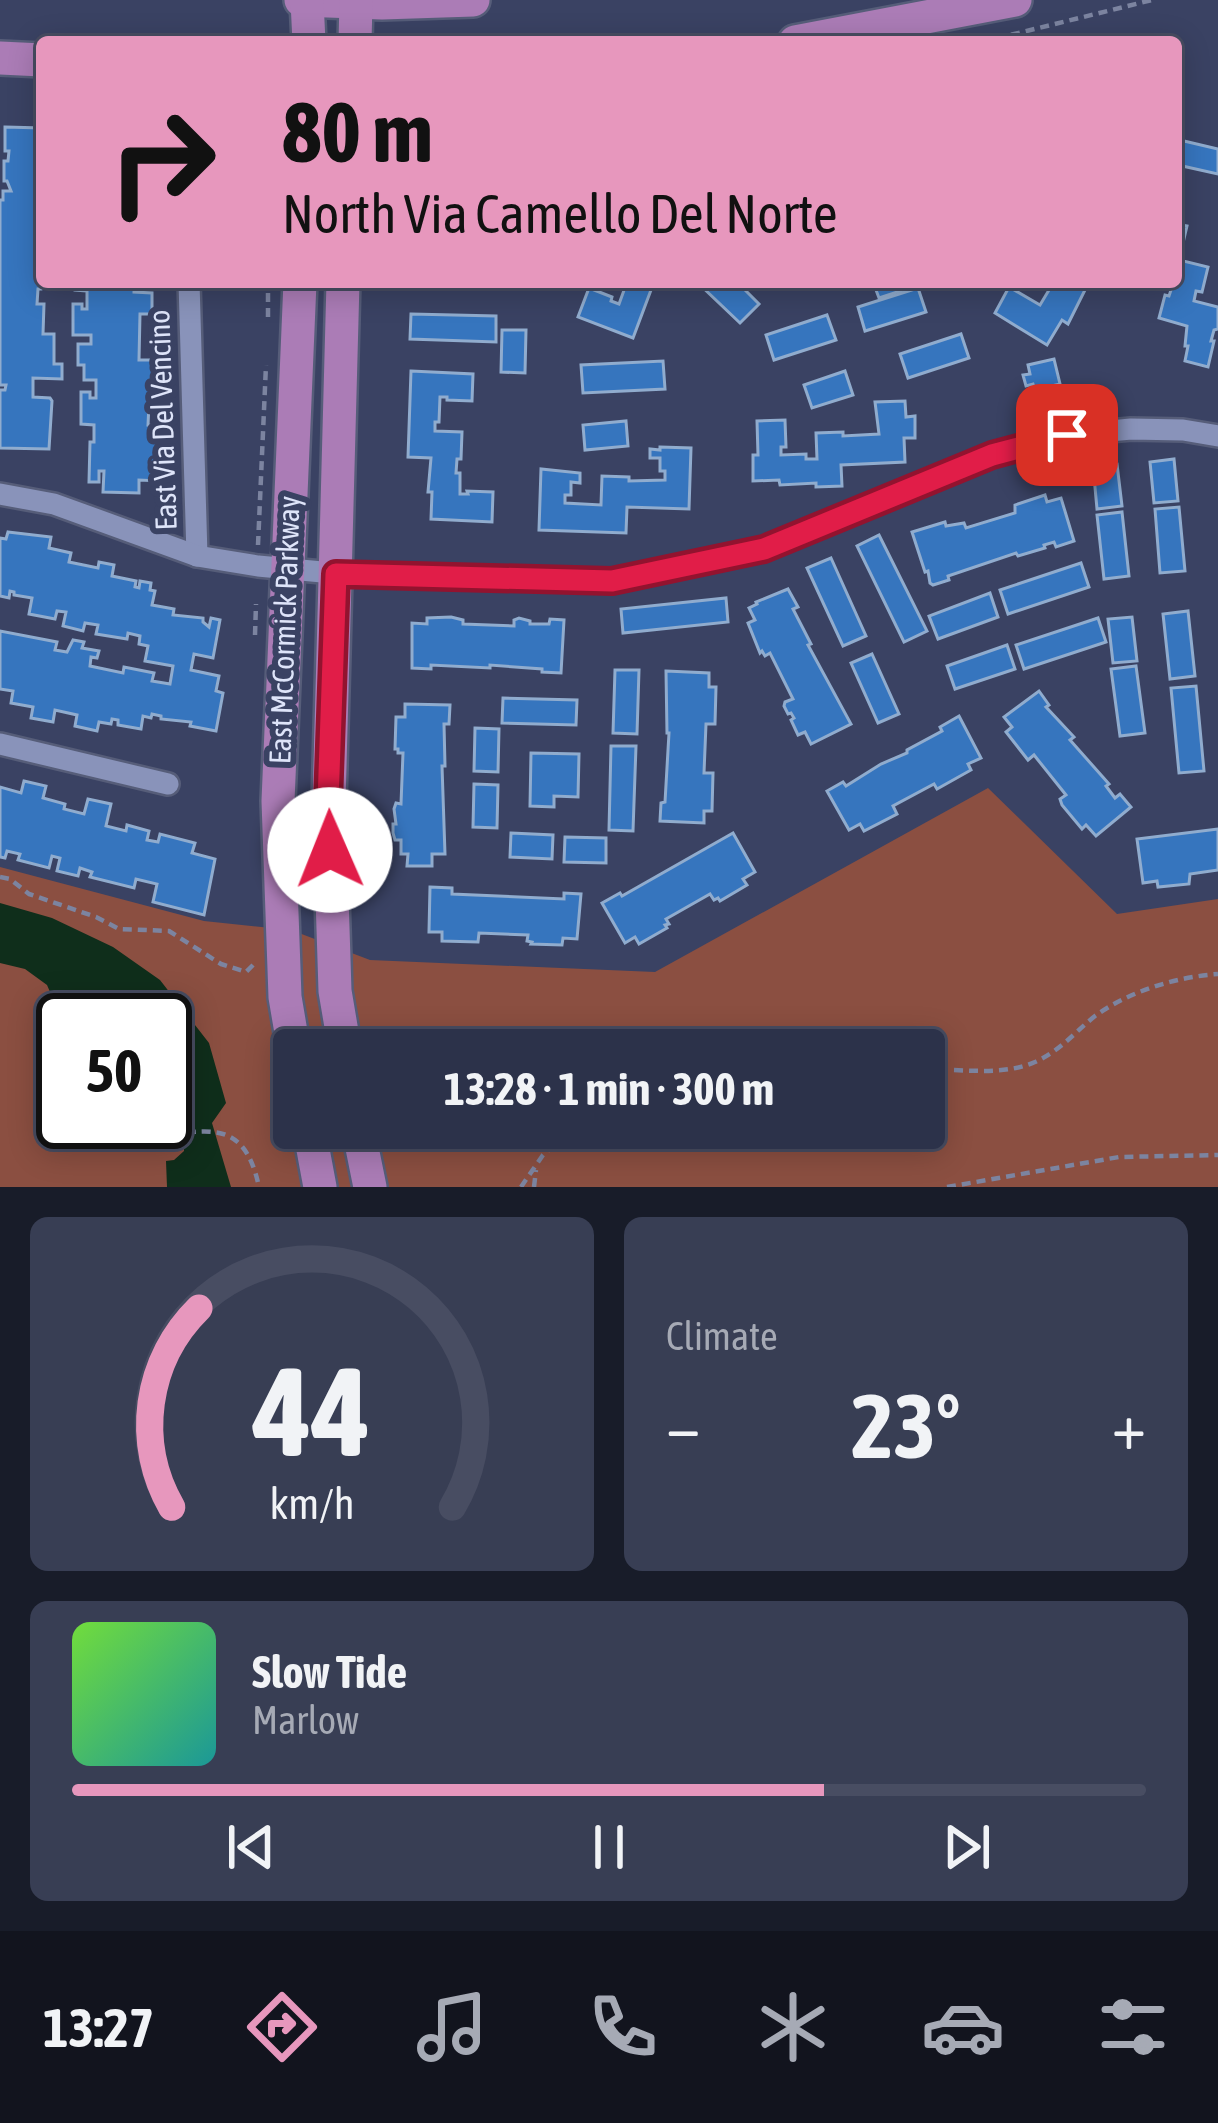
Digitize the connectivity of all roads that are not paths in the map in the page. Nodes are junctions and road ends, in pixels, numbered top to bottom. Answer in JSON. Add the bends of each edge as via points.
{"nodes":[{"id":1,"x":305,"y":0,"type":"edge"},
{"id":2,"x":473,"y":0,"type":"edge"},
{"id":3,"x":1015,"y":0,"type":"edge"},
{"id":4,"x":356,"y":1,"type":"edge"},
{"id":5,"x":308,"y":36,"type":"edge"},
{"id":6,"x":356,"y":36,"type":"edge"},
{"id":7,"x":826,"y":36,"type":"edge"},
{"id":8,"x":0,"y":58,"type":"edge"},
{"id":9,"x":36,"y":60,"type":"edge"},
{"id":10,"x":189,"y":288,"type":"edge"},
{"id":11,"x":300,"y":288,"type":"edge"},
{"id":12,"x":343,"y":288,"type":"edge"},
{"id":13,"x":1218,"y":436,"type":"edge"},
{"id":14,"x":0,"y":494,"type":"edge"},
{"id":15,"x":197,"y":556,"type":"junction"},
{"id":16,"x":286,"y":569,"type":"junction"},
{"id":17,"x":336,"y":574,"type":"junction"},
{"id":18,"x":0,"y":744,"type":"edge"},
{"id":19,"x":168,"y":784,"type":"dead end"},
{"id":20,"x":291,"y":1029,"type":"edge"},
{"id":21,"x":341,"y":1029,"type":"edge"},
{"id":22,"x":313,"y":1149,"type":"edge"},
{"id":23,"x":362,"y":1149,"type":"edge"},
{"id":24,"x":320,"y":1187,"type":"edge"},
{"id":25,"x":370,"y":1187,"type":"edge"}],
"edges":[{"from":1,"to":4,"type":"main road"},
{"from":1,"to":5,"type":"main road"},
{"from":2,"to":4,"type":"main road"},
{"from":3,"to":7,"type":"main road"},
{"from":4,"to":6,"type":"main road"},
{"from":8,"to":9,"type":"main road"},
{"from":10,"to":15,"type":"street","name":"East Via Del Vencino"},
{"from":11,"to":16,"type":"main road","name":"East McCormick Parkway"},
{"from":12,"to":17,"type":"main road","name":"East McCormick Parkway"},
{"from":13,"to":17,"type":"street","via":[[1131,428],[1067,435],[992,455],[764,549],[612,581]]},
{"from":14,"to":15,"type":"street","via":[[54,504]]},
{"from":15,"to":16,"type":"street"},
{"from":16,"to":17,"type":"street"},
{"from":16,"to":20,"type":"main road","name":"East McCormick Parkway","via":[[278,801]]},
{"from":17,"to":21,"type":"main road","name":"East McCormick Parkway","via":[[328,802]]},
{"from":18,"to":19,"type":"street"},
{"from":22,"to":24,"type":"main road"},
{"from":23,"to":25,"type":"main road"}]}
